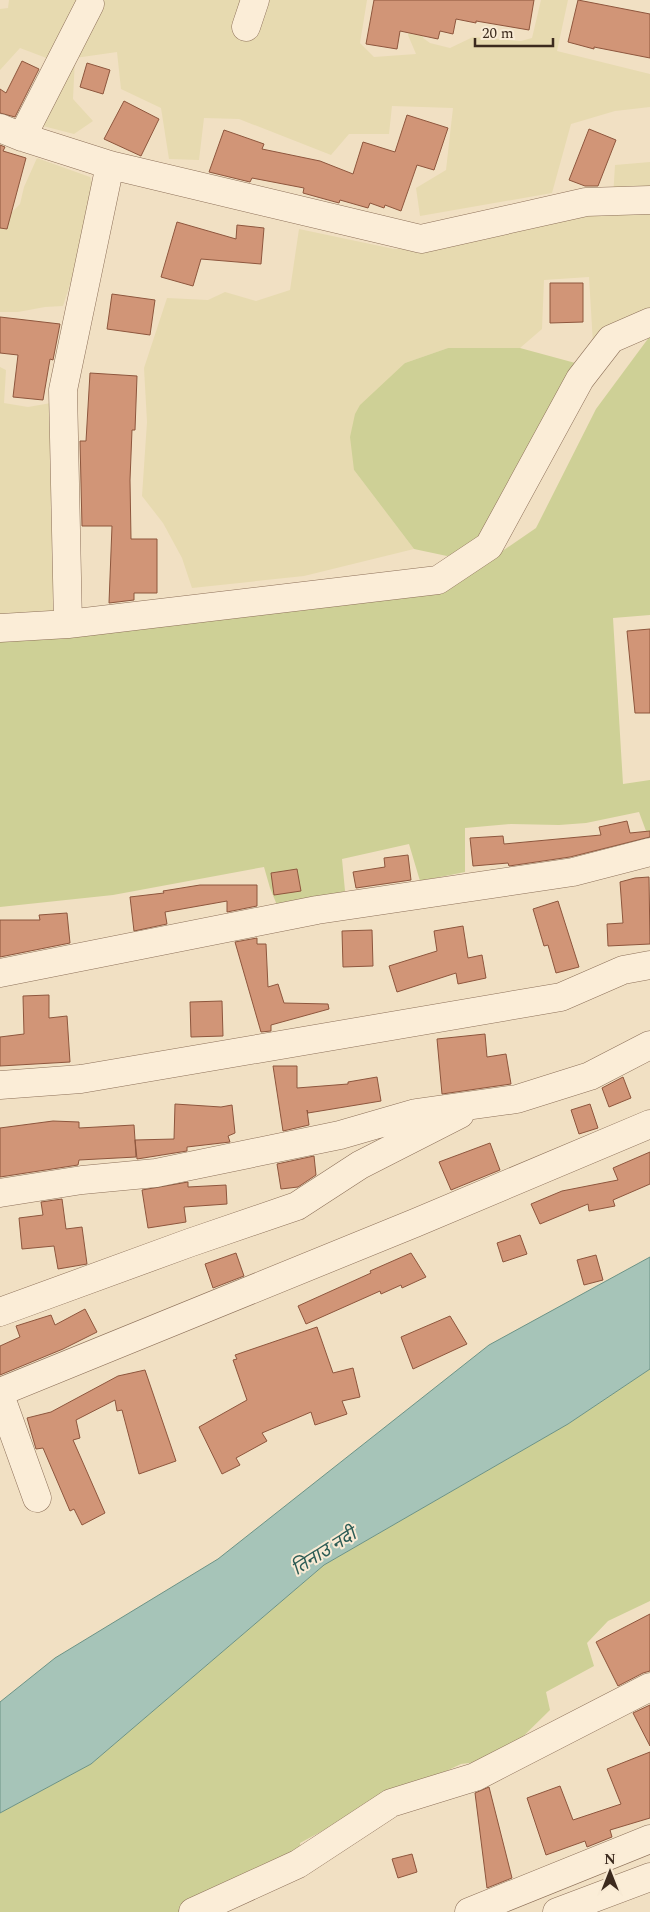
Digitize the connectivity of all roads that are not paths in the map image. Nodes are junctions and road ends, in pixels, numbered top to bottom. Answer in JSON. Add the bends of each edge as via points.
{"nodes":[{"id":1,"x":255,"y":0,"type":"edge"},
{"id":2,"x":90,"y":4,"type":"dead end"},
{"id":3,"x":246,"y":27,"type":"dead end"},
{"id":4,"x":11,"y":133,"type":"edge"},
{"id":5,"x":110,"y":165,"type":"junction"},
{"id":6,"x":650,"y":200,"type":"edge"},
{"id":7,"x":650,"y":322,"type":"edge"},
{"id":8,"x":68,"y":624,"type":"junction"},
{"id":9,"x":0,"y":628,"type":"edge"},
{"id":10,"x":650,"y":852,"type":"edge"},
{"id":11,"x":650,"y":965,"type":"edge"},
{"id":12,"x":0,"y":973,"type":"edge"},
{"id":13,"x":650,"y":1045,"type":"edge"},
{"id":14,"x":0,"y":1085,"type":"edge"},
{"id":15,"x":480,"y":1104,"type":"junction"},
{"id":16,"x":650,"y":1124,"type":"edge"},
{"id":17,"x":0,"y":1193,"type":"edge"},
{"id":18,"x":0,"y":1312,"type":"edge"},
{"id":19,"x":0,"y":1394,"type":"edge"},
{"id":20,"x":37,"y":1498,"type":"dead end"},
{"id":21,"x":650,"y":1687,"type":"edge"},
{"id":22,"x":650,"y":1839,"type":"edge"},
{"id":23,"x":650,"y":1877,"type":"edge"},
{"id":24,"x":193,"y":1912,"type":"edge"},
{"id":25,"x":469,"y":1912,"type":"edge"},
{"id":26,"x":558,"y":1912,"type":"edge"}],
"edges":[{"from":1,"to":3,"type":"street"},
{"from":2,"to":4,"type":"street"},
{"from":4,"to":5,"type":"street"},
{"from":5,"to":6,"type":"street","via":[[421,239],[586,202]]},
{"from":5,"to":8,"type":"street","via":[[63,390]]},
{"from":7,"to":8,"type":"street","via":[[611,339],[580,379],[489,546],[438,580]]},
{"from":8,"to":9,"type":"street"},
{"from":10,"to":12,"type":"street","via":[[573,872],[317,910]]},
{"from":11,"to":14,"type":"street","via":[[623,970],[561,997],[81,1079]]},
{"from":13,"to":15,"type":"street","via":[[590,1076],[517,1100]]},
{"from":15,"to":17,"type":"street","via":[[416,1113],[340,1135],[156,1173]]},
{"from":15,"to":18,"type":"street","via":[[360,1165],[296,1206]]},
{"from":16,"to":19,"type":"street"},
{"from":19,"to":20,"type":"street"},
{"from":21,"to":24,"type":"street","via":[[474,1777],[391,1803],[298,1864]]},
{"from":22,"to":25,"type":"street"},
{"from":23,"to":26,"type":"street"}]}
